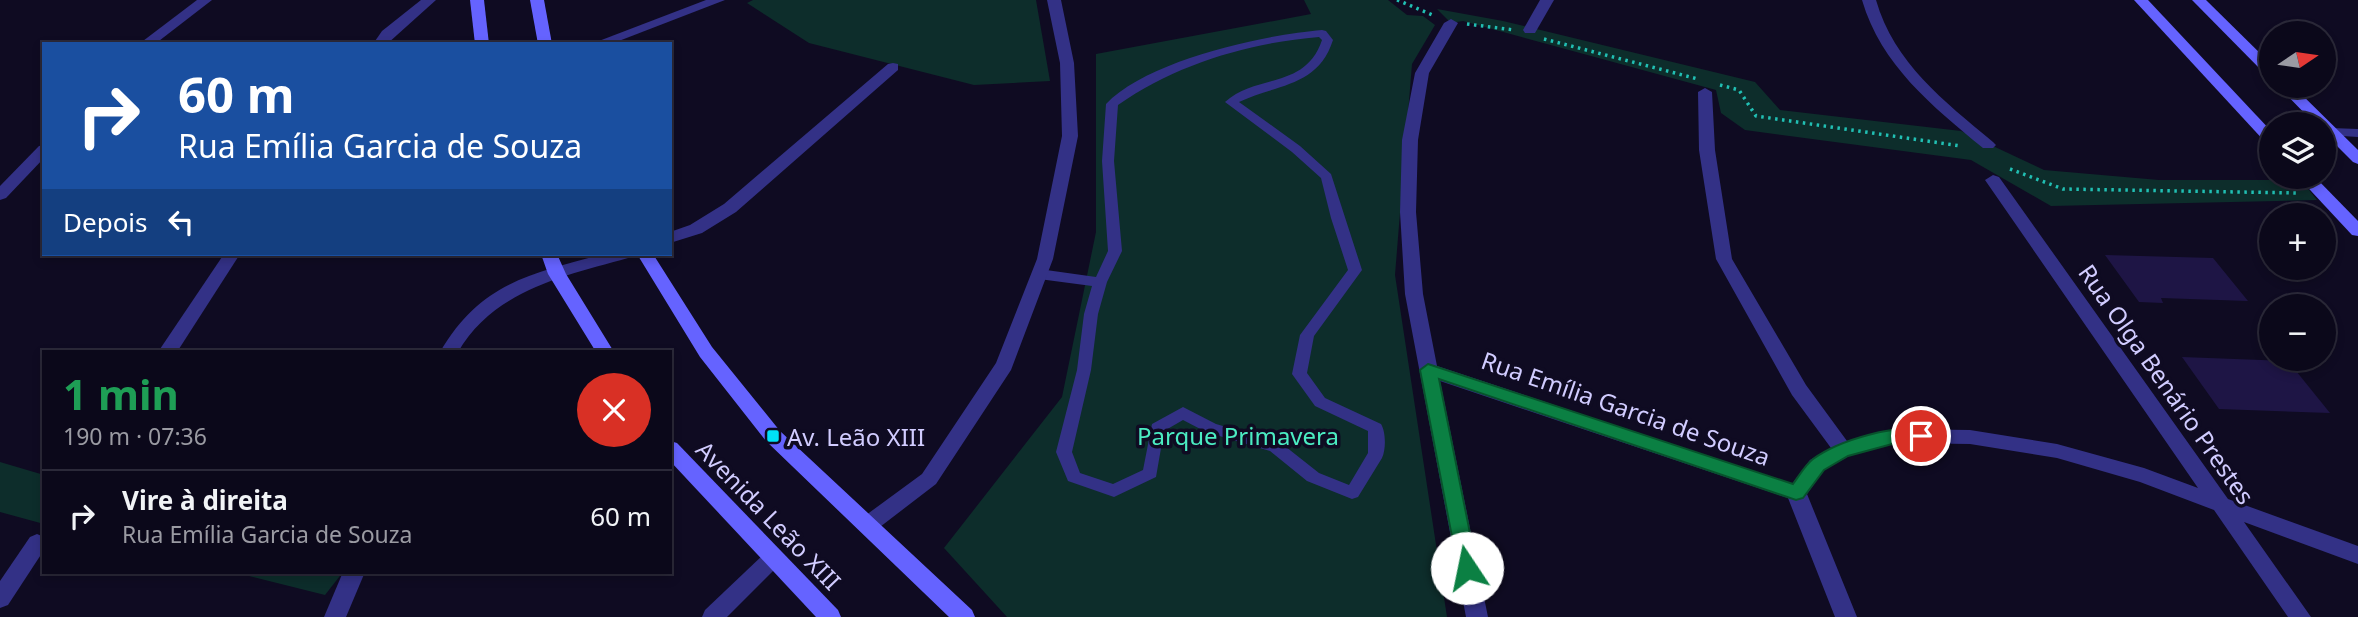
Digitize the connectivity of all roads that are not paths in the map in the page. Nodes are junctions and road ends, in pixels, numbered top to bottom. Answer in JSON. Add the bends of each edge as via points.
{"nodes":[{"id":1,"x":205,"y":0,"type":"edge"},
{"id":2,"x":429,"y":0,"type":"edge"},
{"id":3,"x":477,"y":0,"type":"edge"},
{"id":4,"x":537,"y":0,"type":"edge"},
{"id":5,"x":718,"y":0,"type":"edge"},
{"id":6,"x":1054,"y":0,"type":"edge"},
{"id":7,"x":1547,"y":0,"type":"edge"},
{"id":8,"x":1869,"y":0,"type":"edge"},
{"id":9,"x":2141,"y":0,"type":"edge"},
{"id":10,"x":2199,"y":0,"type":"edge"},
{"id":11,"x":1451,"y":23,"type":"road end"},
{"id":12,"x":1530,"y":30,"type":"road end"},
{"id":13,"x":149,"y":42,"type":"edge"},
{"id":14,"x":381,"y":42,"type":"edge"},
{"id":15,"x":482,"y":42,"type":"edge"},
{"id":16,"x":545,"y":42,"type":"edge"},
{"id":17,"x":603,"y":42,"type":"edge"},
{"id":18,"x":2259,"y":60,"type":"edge"},
{"id":19,"x":893,"y":67,"type":"dead end"},
{"id":20,"x":1705,"y":92,"type":"dead end"},
{"id":21,"x":2297,"y":98,"type":"edge"},
{"id":22,"x":2311,"y":112,"type":"edge"},
{"id":23,"x":2259,"y":127,"type":"edge"},
{"id":24,"x":2336,"y":129,"type":"edge"},
{"id":25,"x":2358,"y":133,"type":"edge"},
{"id":26,"x":2336,"y":137,"type":"edge"},
{"id":27,"x":1988,"y":145,"type":"dead end"},
{"id":28,"x":42,"y":151,"type":"edge"},
{"id":29,"x":2358,"y":159,"type":"edge"},
{"id":30,"x":1998,"y":173,"type":"road end"},
{"id":31,"x":2317,"y":189,"type":"edge"},
{"id":32,"x":0,"y":195,"type":"edge"},
{"id":33,"x":2358,"y":231,"type":"edge"},
{"id":34,"x":672,"y":237,"type":"edge"},
{"id":35,"x":231,"y":256,"type":"edge"},
{"id":36,"x":550,"y":256,"type":"edge"},
{"id":37,"x":615,"y":256,"type":"edge"},
{"id":38,"x":646,"y":256,"type":"edge"},
{"id":39,"x":556,"y":274,"type":"junction"},
{"id":40,"x":1039,"y":274,"type":"junction"},
{"id":41,"x":1100,"y":282,"type":"junction"},
{"id":42,"x":168,"y":350,"type":"edge"},
{"id":43,"x":450,"y":350,"type":"edge"},
{"id":44,"x":604,"y":350,"type":"edge"},
{"id":45,"x":1428,"y":370,"type":"junction"},
{"id":46,"x":672,"y":450,"type":"edge"},
{"id":47,"x":1843,"y":450,"type":"junction"},
{"id":48,"x":1796,"y":493,"type":"junction"},
{"id":49,"x":2224,"y":507,"type":"junction"},
{"id":50,"x":869,"y":524,"type":"junction"},
{"id":51,"x":37,"y":543,"type":"dead end"},
{"id":52,"x":2358,"y":555,"type":"edge"},
{"id":53,"x":772,"y":558,"type":"junction"},
{"id":54,"x":353,"y":574,"type":"edge"},
{"id":55,"x":0,"y":599,"type":"edge"},
{"id":56,"x":335,"y":617,"type":"edge"},
{"id":57,"x":713,"y":617,"type":"edge"},
{"id":58,"x":830,"y":617,"type":"edge"},
{"id":59,"x":964,"y":617,"type":"edge"},
{"id":60,"x":1477,"y":617,"type":"edge"},
{"id":61,"x":1846,"y":617,"type":"edge"},
{"id":62,"x":2300,"y":617,"type":"edge"}],
"edges":[{"from":1,"to":13,"type":"street"},
{"from":2,"to":14,"type":"street"},
{"from":3,"to":15,"type":"main road"},
{"from":4,"to":16,"type":"main road"},
{"from":5,"to":17,"type":"street"},
{"from":6,"to":40,"type":"street","via":[[1067,63],[1070,136]]},
{"from":7,"to":12,"type":"street"},
{"from":8,"to":27,"type":"street","via":[[1872,17],[1897,58],[1944,108]]},
{"from":9,"to":23,"type":"main road"},
{"from":10,"to":18,"type":"main road"},
{"from":11,"to":45,"type":"street","via":[[1422,73],[1410,140],[1408,212],[1414,294]]},
{"from":19,"to":34,"type":"street","via":[[730,208]]},
{"from":20,"to":47,"type":"street","via":[[1707,150],[1724,259],[1799,390]]},
{"from":21,"to":22,"type":"main road"},
{"from":24,"to":25,"type":"street"},
{"from":26,"to":29,"type":"main road"},
{"from":28,"to":32,"type":"street"},
{"from":30,"to":49,"type":"street","name":"Rua Olga Benário Prestes"},
{"from":31,"to":33,"type":"main road"},
{"from":35,"to":42,"type":"street"},
{"from":36,"to":39,"type":"main road"},
{"from":37,"to":39,"type":"street"},
{"from":38,"to":50,"type":"main road","via":[[706,352],[773,436]]},
{"from":39,"to":43,"type":"street","via":[[504,293],[477,310]]},
{"from":39,"to":44,"type":"main road"},
{"from":40,"to":41,"type":"street"},
{"from":40,"to":50,"type":"street","via":[[1005,365],[929,479]]},
{"from":41,"to":41,"type":"street","via":[[1115,251],[1108,161],[1112,104],[1171,68],[1322,33],[1328,40],[1325,55],[1303,77],[1245,93],[1231,102],[1327,177],[1346,238],[1355,270],[1307,335],[1300,374],[1320,402],[1376,428],[1376,454],[1352,493],[1313,477],[1275,447],[1211,428],[1183,414],[1157,428],[1150,473],[1114,491],[1074,477],[1064,452]]},
{"from":45,"to":48,"type":"street","name":"Rua Emília Garcia de Souza"},
{"from":45,"to":60,"type":"street"},
{"from":46,"to":53,"type":"main road","name":"Avenida Leão XIII"},
{"from":47,"to":48,"type":"street","via":[[1817,466]]},
{"from":47,"to":49,"type":"street","via":[[1896,436],[1983,439],[2057,450]]},
{"from":48,"to":61,"type":"street"},
{"from":49,"to":52,"type":"street"},
{"from":49,"to":62,"type":"street","name":"Rua Olga Benário Prestes"},
{"from":50,"to":59,"type":"main road"},
{"from":51,"to":55,"type":"street"},
{"from":53,"to":57,"type":"street"},
{"from":53,"to":58,"type":"main road","name":"Avenida Leão XIII"},
{"from":54,"to":56,"type":"street"}]}
